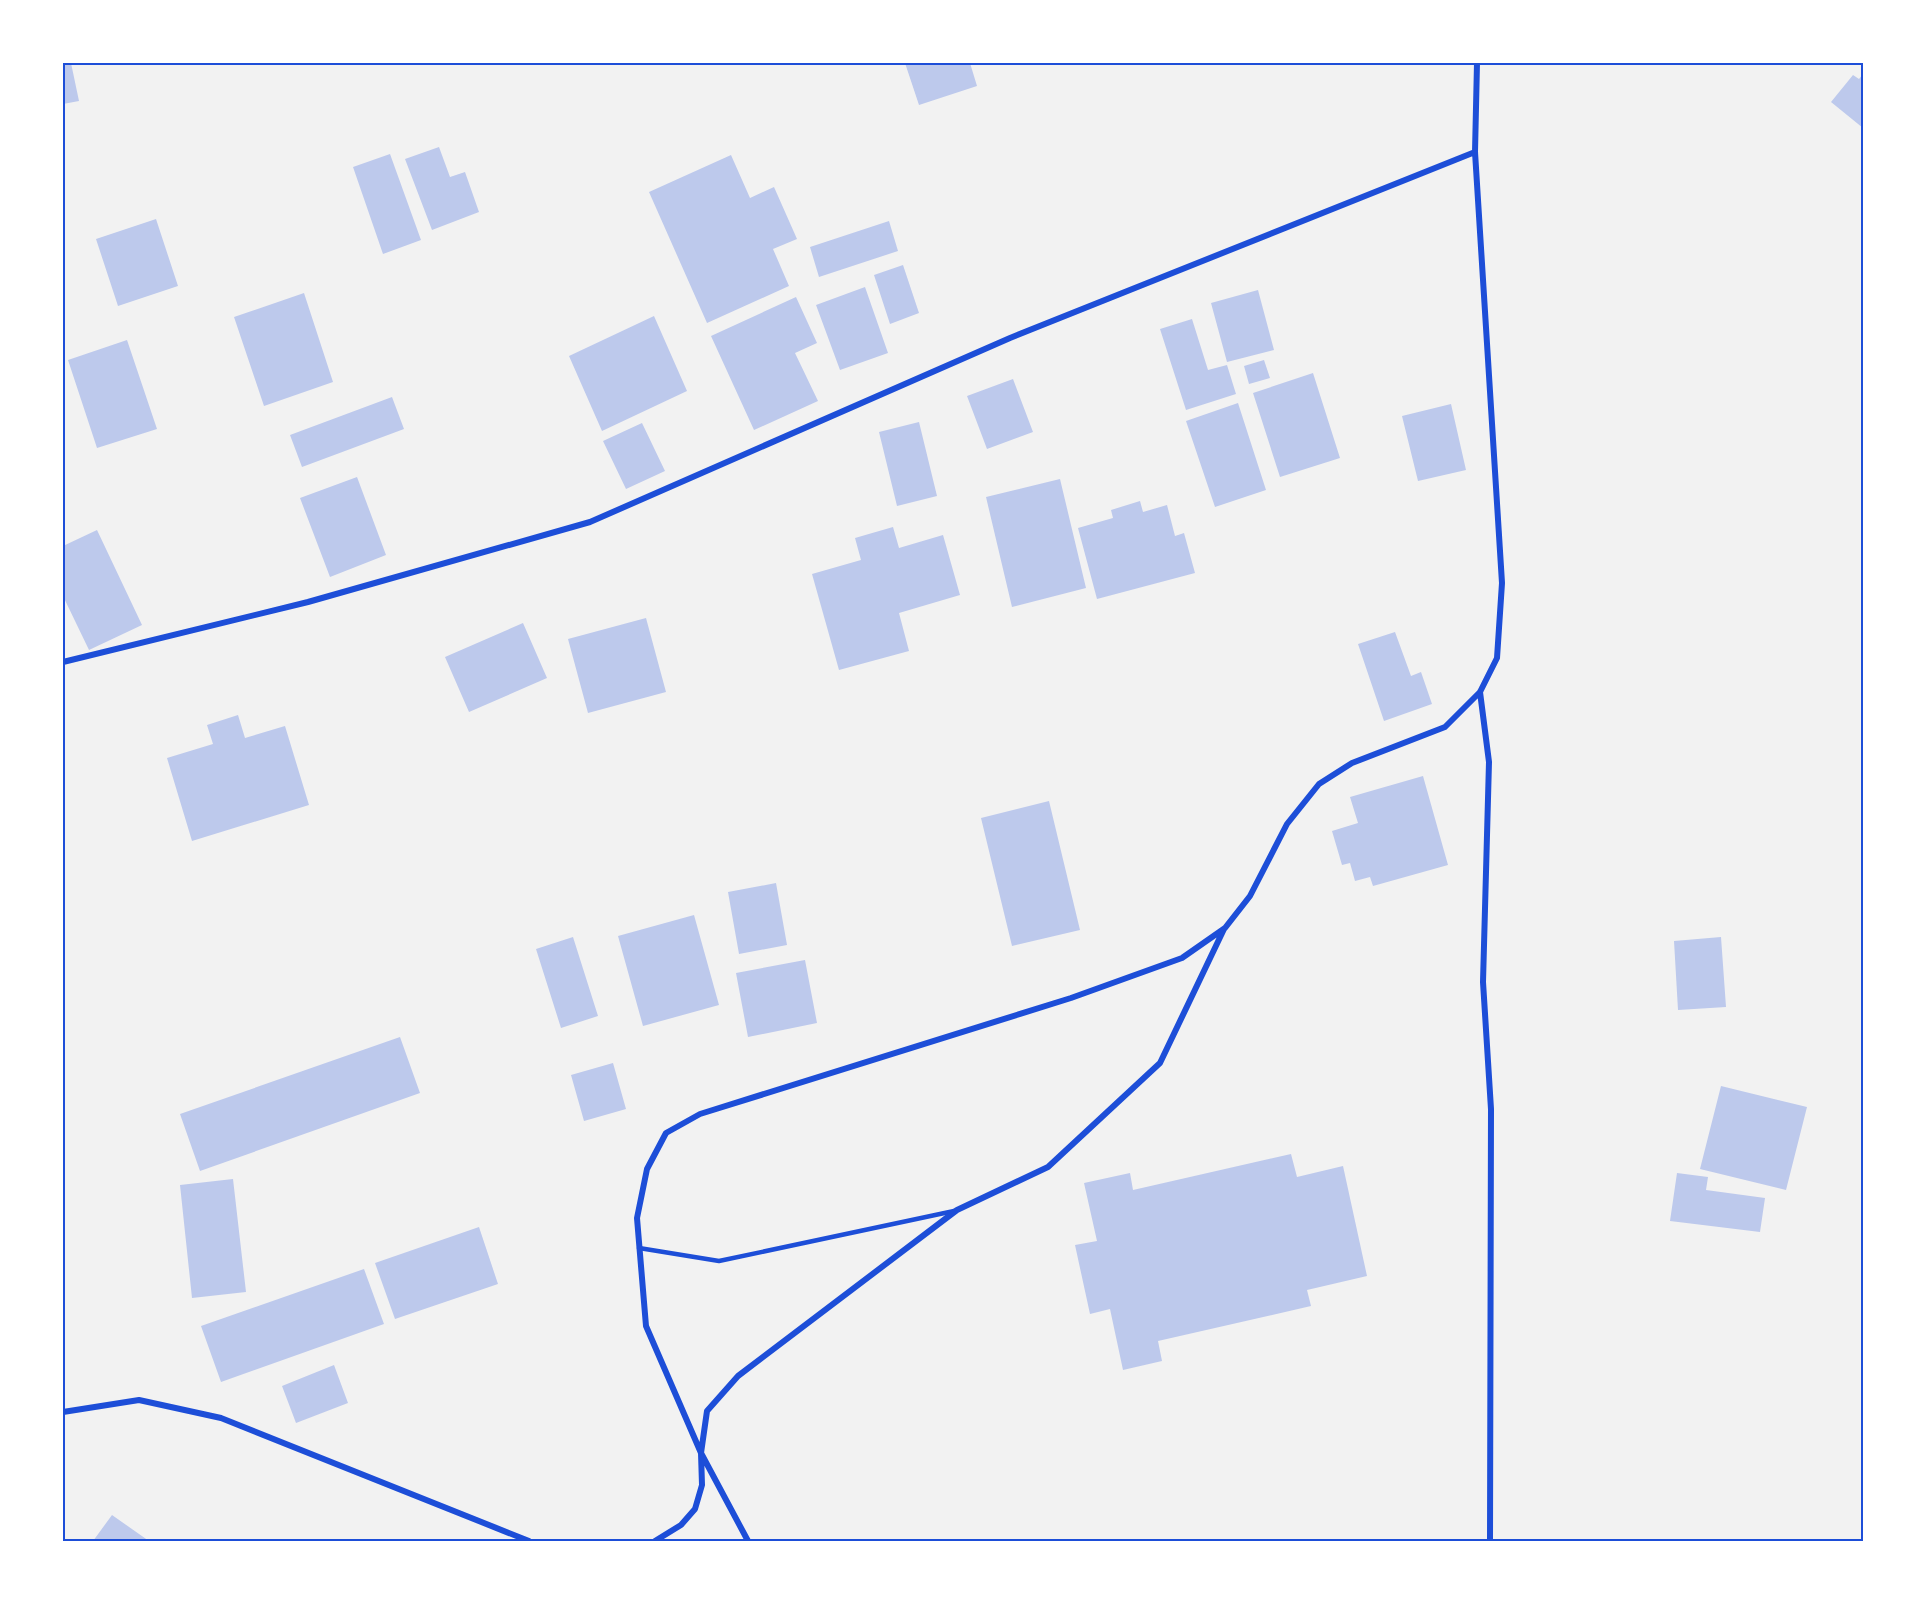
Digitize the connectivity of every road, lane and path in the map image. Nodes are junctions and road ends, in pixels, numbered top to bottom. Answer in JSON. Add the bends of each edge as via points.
{"nodes":[{"id":1,"x":1477,"y":63,"type":"edge"},
{"id":2,"x":1475,"y":152,"type":"junction"},
{"id":3,"x":63,"y":662,"type":"edge"},
{"id":4,"x":1480,"y":692,"type":"junction"},
{"id":5,"x":1225,"y":928,"type":"junction"},
{"id":6,"x":957,"y":1210,"type":"junction"},
{"id":7,"x":639,"y":1248,"type":"junction"},
{"id":8,"x":63,"y":1412,"type":"edge"},
{"id":9,"x":700,"y":1453,"type":"junction"},
{"id":10,"x":529,"y":1541,"type":"edge"},
{"id":11,"x":655,"y":1541,"type":"edge"},
{"id":12,"x":748,"y":1541,"type":"edge"},
{"id":13,"x":1490,"y":1541,"type":"edge"}],
"edges":[{"from":1,"to":2,"type":"street"},
{"from":2,"to":3,"type":"street","via":[[1010,338],[590,522],[308,602]]},
{"from":2,"to":4,"type":"street","via":[[1502,583],[1497,658]]},
{"from":4,"to":5,"type":"street","via":[[1445,727],[1353,763],[1319,784],[1287,824],[1250,896]]},
{"from":4,"to":13,"type":"street","via":[[1489,762],[1483,982],[1491,1120]]},
{"from":5,"to":6,"type":"street","via":[[1160,1063],[1048,1167]]},
{"from":5,"to":7,"type":"street","via":[[1182,958],[1071,998],[691,1119],[666,1132],[647,1169],[637,1218]]},
{"from":6,"to":7,"type":"lane","via":[[718,1262]]},
{"from":6,"to":9,"type":"street","via":[[738,1376],[707,1412]]},
{"from":7,"to":9,"type":"street","via":[[646,1326]]},
{"from":8,"to":10,"type":"street","via":[[139,1400],[221,1418]]},
{"from":9,"to":11,"type":"street","via":[[702,1485],[695,1509],[681,1525]]},
{"from":9,"to":12,"type":"street"}]}
